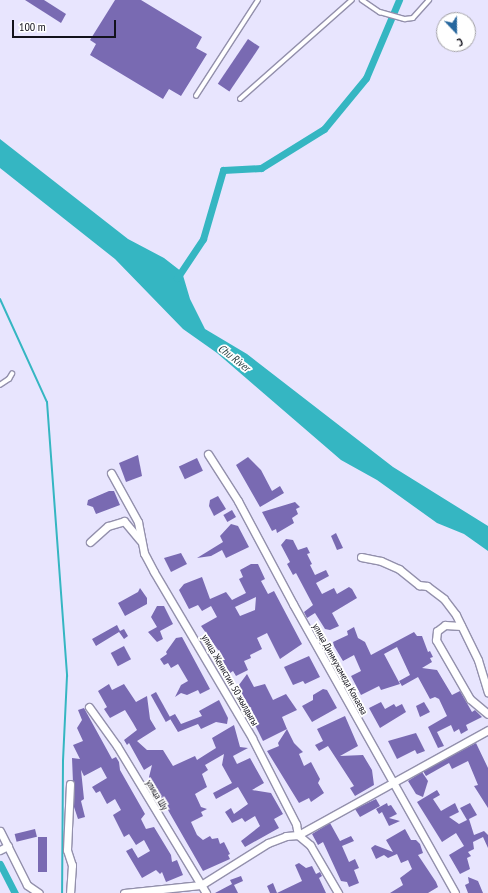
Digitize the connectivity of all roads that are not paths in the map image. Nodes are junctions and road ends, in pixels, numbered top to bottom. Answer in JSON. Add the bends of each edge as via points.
{"nodes":[{"id":1,"x":258,"y":0,"type":"edge"},
{"id":2,"x":352,"y":0,"type":"edge"},
{"id":3,"x":362,"y":0,"type":"edge"},
{"id":4,"x":429,"y":0,"type":"edge"},
{"id":5,"x":196,"y":96,"type":"dead end"},
{"id":6,"x":240,"y":99,"type":"dead end"},
{"id":7,"x":12,"y":374,"type":"dead end"},
{"id":8,"x":0,"y":385,"type":"edge"},
{"id":9,"x":208,"y":454,"type":"dead end"},
{"id":10,"x":111,"y":473,"type":"dead end"},
{"id":11,"x":141,"y":541,"type":"junction"},
{"id":12,"x":90,"y":542,"type":"dead end"},
{"id":13,"x":361,"y":557,"type":"dead end"},
{"id":14,"x":461,"y":626,"type":"junction"},
{"id":15,"x":488,"y":692,"type":"edge"},
{"id":16,"x":89,"y":707,"type":"dead end"},
{"id":17,"x":488,"y":714,"type":"edge"},
{"id":18,"x":488,"y":730,"type":"edge"},
{"id":19,"x":392,"y":782,"type":"junction"},
{"id":20,"x":70,"y":784,"type":"dead end"},
{"id":21,"x":0,"y":831,"type":"edge"},
{"id":22,"x":298,"y":835,"type":"junction"},
{"id":23,"x":8,"y":846,"type":"junction"},
{"id":24,"x":0,"y":850,"type":"edge"},
{"id":25,"x":201,"y":885,"type":"junction"},
{"id":26,"x":38,"y":893,"type":"edge"},
{"id":27,"x":70,"y":893,"type":"edge"},
{"id":28,"x":124,"y":893,"type":"edge"},
{"id":29,"x":206,"y":893,"type":"edge"},
{"id":30,"x":338,"y":893,"type":"edge"},
{"id":31,"x":455,"y":893,"type":"edge"}],
"edges":[{"from":1,"to":5,"type":"lane"},
{"from":2,"to":6,"type":"lane"},
{"from":3,"to":4,"type":"lane","via":[[380,12],[405,19],[413,18]]},
{"from":7,"to":8,"type":"lane","via":[[10,379]]},
{"from":9,"to":19,"type":"street","name":"улица Динмухамеда Конаева","via":[[238,501]]},
{"from":10,"to":11,"type":"street","name":"улица Женистин 50 жылдыгы","via":[[138,522]]},
{"from":11,"to":12,"type":"street","via":[[124,521],[108,526]]},
{"from":11,"to":22,"type":"street","name":"улица Женистин 50 жылдыгы","via":[[154,572],[252,738],[296,824]]},
{"from":13,"to":14,"type":"street","via":[[382,561],[400,569],[419,585],[436,592],[451,607]]},
{"from":14,"to":15,"type":"street","via":[[478,660]]},
{"from":14,"to":17,"type":"street","via":[[445,625],[437,631],[436,640],[470,699]]},
{"from":16,"to":25,"type":"street","name":"улица Шу","via":[[116,746]]},
{"from":18,"to":19,"type":"street"},
{"from":19,"to":22,"type":"street"},
{"from":19,"to":31,"type":"street","name":"улица Динмухамеда Конаева"},
{"from":20,"to":27,"type":"street"},
{"from":21,"to":23,"type":"street"},
{"from":22,"to":25,"type":"street","via":[[277,838]]},
{"from":22,"to":30,"type":"street","name":"улица Женистин 50 жылдыгы","via":[[310,845]]},
{"from":23,"to":24,"type":"street"},
{"from":23,"to":26,"type":"street","via":[[27,885]]},
{"from":25,"to":28,"type":"street"},
{"from":25,"to":29,"type":"street","name":"улица Шу"}]}
